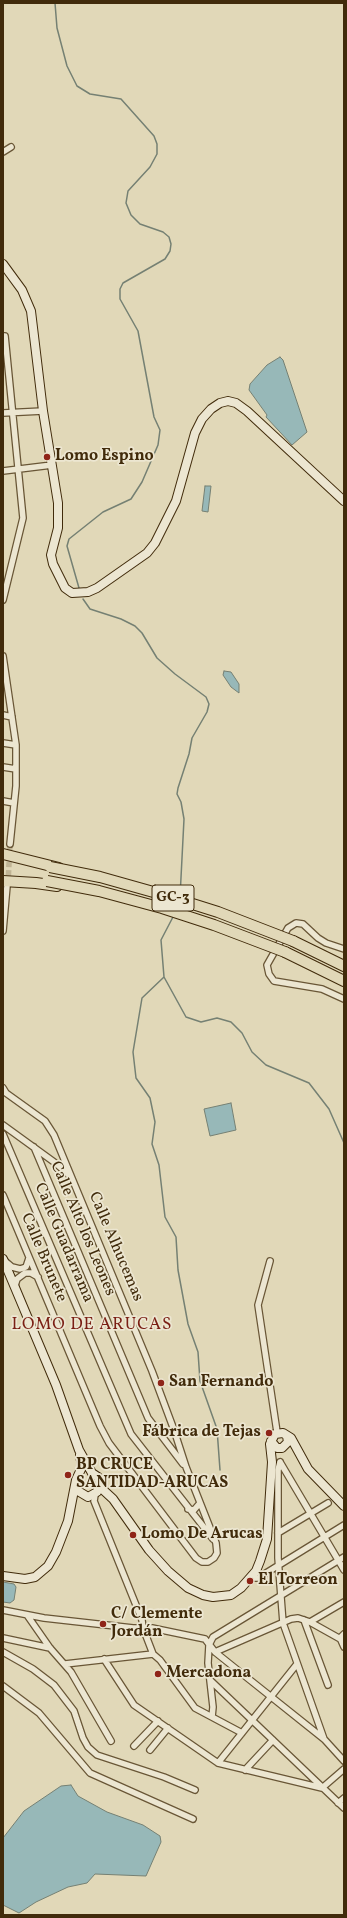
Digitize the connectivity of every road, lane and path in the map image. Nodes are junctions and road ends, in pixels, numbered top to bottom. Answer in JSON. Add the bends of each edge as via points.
{"nodes":[{"id":1,"x":11,"y":147,"type":"dead end"},
{"id":2,"x":3,"y":152,"type":"edge"},
{"id":3,"x":3,"y":264,"type":"edge"},
{"id":4,"x":3,"y":336,"type":"edge"},
{"id":5,"x":43,"y":411,"type":"junction"},
{"id":6,"x":13,"y":412,"type":"junction"},
{"id":7,"x":3,"y":413,"type":"edge"},
{"id":8,"x":52,"y":465,"type":"junction"},
{"id":9,"x":18,"y":469,"type":"junction"},
{"id":10,"x":3,"y":470,"type":"edge"},
{"id":11,"x":344,"y":501,"type":"edge"},
{"id":12,"x":3,"y":600,"type":"edge"},
{"id":13,"x":3,"y":656,"type":"edge"},
{"id":14,"x":3,"y":715,"type":"edge"},
{"id":15,"x":12,"y":717,"type":"junction"},
{"id":16,"x":3,"y":743,"type":"edge"},
{"id":17,"x":16,"y":745,"type":"junction"},
{"id":18,"x":3,"y":767,"type":"edge"},
{"id":19,"x":16,"y":769,"type":"junction"},
{"id":20,"x":3,"y":801,"type":"edge"},
{"id":21,"x":14,"y":803,"type":"junction"},
{"id":22,"x":10,"y":844,"type":"tunnel mouth"},
{"id":23,"x":3,"y":854,"type":"edge"},
{"id":24,"x":3,"y":861,"type":"edge"},
{"id":25,"x":50,"y":866,"type":"junction"},
{"id":26,"x":3,"y":874,"type":"edge"},
{"id":27,"x":48,"y":883,"type":"junction"},
{"id":28,"x":5,"y":884,"type":"edge"},
{"id":29,"x":3,"y":931,"type":"edge"},
{"id":30,"x":344,"y":949,"type":"edge"},
{"id":31,"x":344,"y":966,"type":"edge"},
{"id":32,"x":344,"y":982,"type":"edge"},
{"id":33,"x":344,"y":999,"type":"edge"},
{"id":34,"x":3,"y":1088,"type":"edge"},
{"id":35,"x":3,"y":1125,"type":"edge"},
{"id":36,"x":3,"y":1134,"type":"edge"},
{"id":37,"x":34,"y":1147,"type":"junction"},
{"id":38,"x":71,"y":1176,"type":"junction"},
{"id":39,"x":3,"y":1195,"type":"edge"},
{"id":40,"x":29,"y":1258,"type":"junction"},
{"id":41,"x":3,"y":1260,"type":"edge"},
{"id":42,"x":270,"y":1261,"type":"dead end"},
{"id":43,"x":38,"y":1277,"type":"junction"},
{"id":44,"x":15,"y":1286,"type":"junction"},
{"id":45,"x":277,"y":1432,"type":"junction"},
{"id":46,"x":287,"y":1436,"type":"junction"},
{"id":47,"x":271,"y":1441,"type":"junction"},
{"id":48,"x":284,"y":1448,"type":"junction"},
{"id":49,"x":79,"y":1450,"type":"junction"},
{"id":50,"x":300,"y":1456,"type":"junction"},
{"id":51,"x":276,"y":1462,"type":"junction"},
{"id":52,"x":186,"y":1467,"type":"junction"},
{"id":53,"x":92,"y":1473,"type":"junction"},
{"id":54,"x":76,"y":1482,"type":"junction"},
{"id":55,"x":93,"y":1495,"type":"junction"},
{"id":56,"x":200,"y":1503,"type":"junction"},
{"id":57,"x":328,"y":1503,"type":"dead end"},
{"id":58,"x":344,"y":1506,"type":"edge"},
{"id":59,"x":71,"y":1507,"type":"junction"},
{"id":60,"x":188,"y":1509,"type":"junction"},
{"id":61,"x":311,"y":1514,"type":"junction"},
{"id":62,"x":344,"y":1525,"type":"edge"},
{"id":63,"x":278,"y":1533,"type":"junction"},
{"id":64,"x":324,"y":1537,"type":"junction"},
{"id":65,"x":216,"y":1543,"type":"junction"},
{"id":66,"x":344,"y":1557,"type":"edge"},
{"id":67,"x":214,"y":1558,"type":"joint"},
{"id":68,"x":338,"y":1560,"type":"junction"},
{"id":69,"x":278,"y":1565,"type":"junction"},
{"id":70,"x":344,"y":1570,"type":"edge"},
{"id":71,"x":3,"y":1576,"type":"edge"},
{"id":72,"x":251,"y":1578,"type":"junction"},
{"id":73,"x":280,"y":1596,"type":"junction"},
{"id":74,"x":344,"y":1602,"type":"edge"},
{"id":75,"x":3,"y":1610,"type":"edge"},
{"id":76,"x":27,"y":1615,"type":"junction"},
{"id":77,"x":307,"y":1621,"type":"junction"},
{"id":78,"x":283,"y":1623,"type":"junction"},
{"id":79,"x":143,"y":1628,"type":"junction"},
{"id":80,"x":3,"y":1638,"type":"edge"},
{"id":81,"x":343,"y":1638,"type":"edge"},
{"id":82,"x":209,"y":1645,"type":"junction"},
{"id":83,"x":344,"y":1647,"type":"edge"},
{"id":84,"x":50,"y":1648,"type":"junction"},
{"id":85,"x":3,"y":1652,"type":"edge"},
{"id":86,"x":215,"y":1652,"type":"junction"},
{"id":87,"x":153,"y":1654,"type":"junction"},
{"id":88,"x":104,"y":1659,"type":"junction"},
{"id":89,"x":65,"y":1664,"type":"junction"},
{"id":90,"x":297,"y":1664,"type":"junction"},
{"id":91,"x":211,"y":1681,"type":"junction"},
{"id":92,"x":328,"y":1685,"type":"dead end"},
{"id":93,"x":3,"y":1686,"type":"edge"},
{"id":94,"x":270,"y":1697,"type":"junction"},
{"id":95,"x":212,"y":1717,"type":"junction"},
{"id":96,"x":252,"y":1720,"type":"junction"},
{"id":97,"x":158,"y":1721,"type":"junction"},
{"id":98,"x":168,"y":1728,"type":"junction"},
{"id":99,"x":242,"y":1732,"type":"junction"},
{"id":100,"x":324,"y":1739,"type":"junction"},
{"id":101,"x":274,"y":1740,"type":"junction"},
{"id":102,"x":111,"y":1741,"type":"dead end"},
{"id":103,"x":134,"y":1746,"type":"dead end"},
{"id":104,"x":150,"y":1750,"type":"dead end"},
{"id":105,"x":344,"y":1761,"type":"edge"},
{"id":106,"x":218,"y":1763,"type":"junction"},
{"id":107,"x":344,"y":1769,"type":"edge"},
{"id":108,"x":245,"y":1770,"type":"junction"},
{"id":109,"x":322,"y":1788,"type":"junction"},
{"id":110,"x":195,"y":1790,"type":"dead end"},
{"id":111,"x":344,"y":1798,"type":"edge"},
{"id":112,"x":338,"y":1803,"type":"junction"},
{"id":113,"x":344,"y":1808,"type":"edge"},
{"id":114,"x":193,"y":1819,"type":"dead end"}],
"edges":[{"from":1,"to":2,"type":"street"},
{"from":3,"to":5,"type":"street","via":[[22,290],[32,311]]},
{"from":4,"to":6,"type":"street"},
{"from":5,"to":6,"type":"street"},
{"from":5,"to":8,"type":"street"},
{"from":6,"to":7,"type":"street"},
{"from":6,"to":9,"type":"street"},
{"from":8,"to":9,"type":"street"},
{"from":8,"to":11,"type":"street","via":[[59,516],[51,555],[65,588],[72,593],[80,594],[97,588],[147,553],[155,544],[176,501],[194,433],[211,409],[228,400],[247,411]]},
{"from":9,"to":10,"type":"street"},
{"from":9,"to":12,"type":"street","via":[[23,525]]},
{"from":13,"to":15,"type":"street"},
{"from":14,"to":15,"type":"street"},
{"from":15,"to":17,"type":"street"},
{"from":16,"to":17,"type":"street"},
{"from":17,"to":19,"type":"street"},
{"from":18,"to":19,"type":"street"},
{"from":19,"to":21,"type":"street"},
{"from":20,"to":21,"type":"street"},
{"from":21,"to":22,"type":"street"},
{"from":23,"to":25,"type":"highway"},
{"from":24,"to":25,"type":"highway","number":"GC-3"},
{"from":25,"to":31,"type":"highway","number":"GC-3","bridge":true,"via":[[100,877],[218,912],[293,941]]},
{"from":26,"to":27,"type":"highway","number":"GC-3"},
{"from":27,"to":28,"type":"highway"},
{"from":27,"to":32,"type":"highway","number":"GC-3","bridge":true,"via":[[77,887],[206,922],[285,952]]},
{"from":28,"to":29,"type":"street"},
{"from":30,"to":33,"type":"street","via":[[326,943],[303,924],[296,923],[288,928],[268,965],[269,974],[274,980],[322,990]]},
{"from":34,"to":38,"type":"street","name":"Calle Alhucemas","via":[[6,1093],[45,1121],[54,1135]]},
{"from":35,"to":37,"type":"street"},
{"from":36,"to":60,"type":"street","name":"Calle Guadarrama","via":[[124,1421]]},
{"from":37,"to":38,"type":"street"},
{"from":37,"to":52,"type":"street","name":"Calle Alto los Leones","via":[[148,1418]]},
{"from":38,"to":52,"type":"street","name":"Calle Alhucemas","via":[[152,1371]]},
{"from":39,"to":40,"type":"street","name":"Calle Brunete"},
{"from":40,"to":41,"type":"street","via":[[26,1267],[20,1269]]},
{"from":40,"to":43,"type":"street","name":"Calle Brunete"},
{"from":41,"to":44,"type":"street"},
{"from":42,"to":45,"type":"street","via":[[258,1305]]},
{"from":43,"to":44,"type":"street","via":[[25,1272],[17,1279]]},
{"from":43,"to":67,"type":"street","name":"Calle Brunete","via":[[109,1443],[196,1558],[202,1562]]},
{"from":44,"to":49,"type":"street","via":[[56,1385]]},
{"from":45,"to":46,"type":"street"},
{"from":45,"to":47,"type":"street"},
{"from":46,"to":48,"type":"street","via":[[288,1442]]},
{"from":46,"to":50,"type":"street","via":[[291,1438]]},
{"from":47,"to":48,"type":"street","via":[[277,1448]]},
{"from":47,"to":51,"type":"street"},
{"from":48,"to":50,"type":"street","via":[[294,1450]]},
{"from":48,"to":51,"type":"street"},
{"from":49,"to":53,"type":"street"},
{"from":49,"to":54,"type":"street","via":[[82,1467]]},
{"from":50,"to":58,"type":"street","via":[[314,1477]]},
{"from":51,"to":61,"type":"street"},
{"from":51,"to":63,"type":"street"},
{"from":51,"to":72,"type":"street","via":[[267,1539],[260,1562]]},
{"from":52,"to":56,"type":"street","name":"Calle Alhucemas"},
{"from":53,"to":54,"type":"street","via":[[82,1473]]},
{"from":53,"to":55,"type":"street","via":[[100,1480]]},
{"from":54,"to":55,"type":"street","via":[[78,1491]]},
{"from":54,"to":59,"type":"street"},
{"from":55,"to":59,"type":"street","via":[[77,1499]]},
{"from":55,"to":72,"type":"street","via":[[109,1494],[149,1550],[188,1588],[203,1595],[224,1597],[236,1592]]},
{"from":55,"to":79,"type":"street"},
{"from":56,"to":60,"type":"street","via":[[194,1510]]},
{"from":56,"to":65,"type":"street","name":"Calle Alhucemas"},
{"from":57,"to":61,"type":"street"},
{"from":59,"to":71,"type":"street","via":[[56,1552],[48,1566],[36,1577],[25,1579]]},
{"from":60,"to":65,"type":"street","name":"Calle Guadarrama"},
{"from":61,"to":63,"type":"street"},
{"from":61,"to":64,"type":"street"},
{"from":62,"to":64,"type":"street"},
{"from":63,"to":69,"type":"street"},
{"from":64,"to":68,"type":"street"},
{"from":64,"to":69,"type":"street"},
{"from":65,"to":67,"type":"street","name":"Calle Alhucemas","via":[[217,1553]]},
{"from":66,"to":68,"type":"street"},
{"from":68,"to":70,"type":"street"},
{"from":68,"to":73,"type":"street"},
{"from":69,"to":72,"type":"street","via":[[258,1578]]},
{"from":69,"to":73,"type":"street"},
{"from":73,"to":78,"type":"street"},
{"from":73,"to":82,"type":"street","via":[[213,1637]]},
{"from":74,"to":77,"type":"street"},
{"from":75,"to":76,"type":"street"},
{"from":76,"to":79,"type":"street"},
{"from":76,"to":84,"type":"street"},
{"from":77,"to":78,"type":"street","via":[[291,1618]]},
{"from":77,"to":81,"type":"street"},
{"from":77,"to":92,"type":"street"},
{"from":78,"to":86,"type":"street"},
{"from":78,"to":90,"type":"street"},
{"from":79,"to":82,"type":"street","via":[[205,1639]]},
{"from":79,"to":87,"type":"street"},
{"from":80,"to":84,"type":"street"},
{"from":81,"to":83,"type":"street"},
{"from":82,"to":86,"type":"street"},
{"from":82,"to":91,"type":"street"},
{"from":84,"to":89,"type":"street"},
{"from":85,"to":110,"type":"street","via":[[33,1669],[54,1685],[74,1711],[83,1738],[97,1756],[164,1777]]},
{"from":86,"to":94,"type":"street"},
{"from":87,"to":88,"type":"street"},
{"from":87,"to":95,"type":"street","via":[[195,1708]]},
{"from":88,"to":89,"type":"street"},
{"from":88,"to":97,"type":"street","via":[[134,1705]]},
{"from":89,"to":102,"type":"street"},
{"from":90,"to":94,"type":"street"},
{"from":90,"to":100,"type":"street"},
{"from":91,"to":95,"type":"street"},
{"from":91,"to":96,"type":"street"},
{"from":93,"to":114,"type":"street","via":[[39,1713],[90,1773]]},
{"from":94,"to":96,"type":"street"},
{"from":94,"to":100,"type":"street"},
{"from":95,"to":99,"type":"street"},
{"from":96,"to":99,"type":"street"},
{"from":96,"to":101,"type":"street"},
{"from":97,"to":98,"type":"street"},
{"from":97,"to":103,"type":"street"},
{"from":98,"to":104,"type":"street"},
{"from":98,"to":106,"type":"street"},
{"from":99,"to":106,"type":"street"},
{"from":100,"to":105,"type":"street"},
{"from":101,"to":108,"type":"street"},
{"from":101,"to":109,"type":"street"},
{"from":106,"to":108,"type":"street"},
{"from":107,"to":109,"type":"street"},
{"from":108,"to":109,"type":"street"},
{"from":109,"to":112,"type":"street"},
{"from":111,"to":112,"type":"street"},
{"from":112,"to":113,"type":"street"}]}
